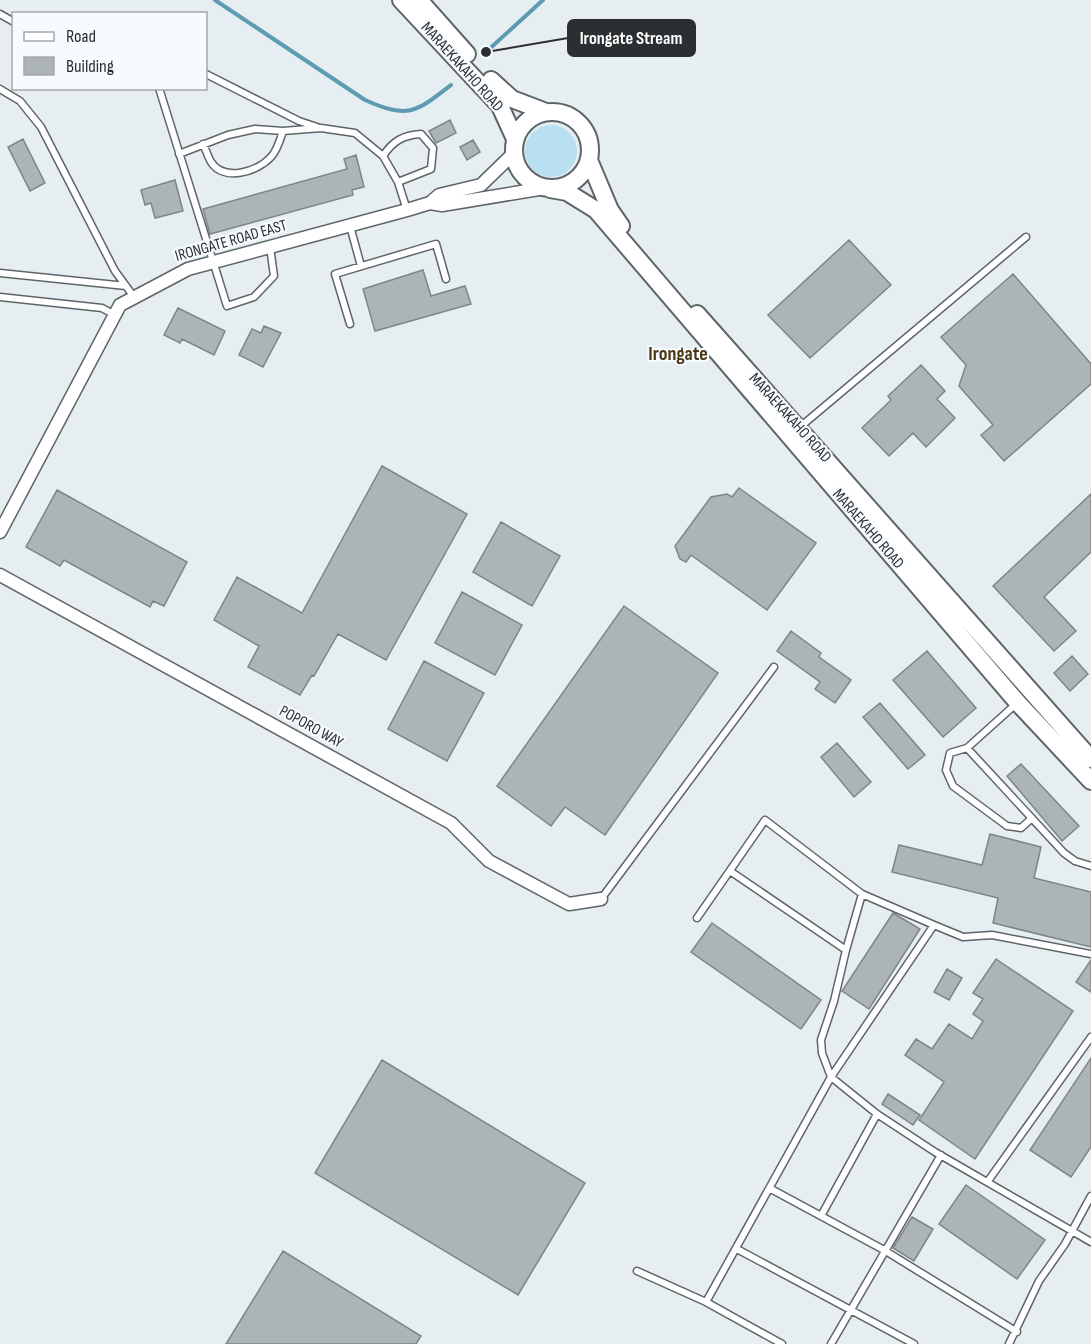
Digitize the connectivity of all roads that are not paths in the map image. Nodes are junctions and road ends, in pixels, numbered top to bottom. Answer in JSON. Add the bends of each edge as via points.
{"nodes":[{"id":1,"x":401,"y":0,"type":"edge"},
{"id":2,"x":419,"y":0,"type":"edge"},
{"id":3,"x":207,"y":75,"type":"edge"},
{"id":4,"x":0,"y":89,"type":"edge"},
{"id":5,"x":160,"y":90,"type":"edge"},
{"id":6,"x":546,"y":112,"type":"junction"},
{"id":7,"x":321,"y":128,"type":"junction"},
{"id":8,"x":283,"y":131,"type":"junction"},
{"id":9,"x":203,"y":144,"type":"junction"},
{"id":10,"x":515,"y":146,"type":"junction"},
{"id":11,"x":179,"y":154,"type":"junction"},
{"id":12,"x":383,"y":156,"type":"junction"},
{"id":13,"x":589,"y":160,"type":"junction"},
{"id":14,"x":398,"y":182,"type":"junction"},
{"id":15,"x":548,"y":188,"type":"junction"},
{"id":16,"x":430,"y":203,"type":"junction"},
{"id":17,"x":407,"y":210,"type":"junction"},
{"id":18,"x":349,"y":225,"type":"junction"},
{"id":19,"x":1026,"y":237,"type":"dead end"},
{"id":20,"x":270,"y":247,"type":"junction"},
{"id":21,"x":213,"y":262,"type":"junction"},
{"id":22,"x":361,"y":266,"type":"junction"},
{"id":23,"x":652,"y":271,"type":"junction"},
{"id":24,"x":0,"y":273,"type":"edge"},
{"id":25,"x":446,"y":279,"type":"dead end"},
{"id":26,"x":126,"y":286,"type":"junction"},
{"id":27,"x":0,"y":297,"type":"edge"},
{"id":28,"x":134,"y":297,"type":"junction"},
{"id":29,"x":115,"y":315,"type":"junction"},
{"id":30,"x":350,"y":324,"type":"dead end"},
{"id":31,"x":794,"y":433,"type":"junction"},
{"id":32,"x":0,"y":532,"type":"edge"},
{"id":33,"x":0,"y":575,"type":"edge"},
{"id":34,"x":774,"y":667,"type":"dead end"},
{"id":35,"x":1031,"y":691,"type":"junction"},
{"id":36,"x":1018,"y":702,"type":"junction"},
{"id":37,"x":967,"y":748,"type":"junction"},
{"id":38,"x":1091,"y":759,"type":"edge"},
{"id":39,"x":1091,"y":781,"type":"edge"},
{"id":40,"x":1032,"y":818,"type":"junction"},
{"id":41,"x":1091,"y":866,"type":"edge"},
{"id":42,"x":730,"y":871,"type":"junction"},
{"id":43,"x":862,"y":894,"type":"junction"},
{"id":44,"x":601,"y":899,"type":"joint"},
{"id":45,"x":697,"y":918,"type":"dead end"},
{"id":46,"x":933,"y":925,"type":"junction"},
{"id":47,"x":846,"y":950,"type":"junction"},
{"id":48,"x":1091,"y":954,"type":"edge"},
{"id":49,"x":1091,"y":1037,"type":"edge"},
{"id":50,"x":831,"y":1077,"type":"junction"},
{"id":51,"x":877,"y":1114,"type":"junction"},
{"id":52,"x":941,"y":1155,"type":"junction"},
{"id":53,"x":988,"y":1181,"type":"junction"},
{"id":54,"x":771,"y":1189,"type":"junction"},
{"id":55,"x":1091,"y":1196,"type":"edge"},
{"id":56,"x":821,"y":1216,"type":"junction"},
{"id":57,"x":1071,"y":1232,"type":"junction"},
{"id":58,"x":1091,"y":1242,"type":"edge"},
{"id":59,"x":737,"y":1249,"type":"junction"},
{"id":60,"x":884,"y":1250,"type":"junction"},
{"id":61,"x":637,"y":1271,"type":"dead end"},
{"id":62,"x":706,"y":1302,"type":"junction"},
{"id":63,"x":850,"y":1309,"type":"junction"},
{"id":64,"x":1017,"y":1332,"type":"junction"},
{"id":65,"x":782,"y":1344,"type":"edge"},
{"id":66,"x":831,"y":1344,"type":"edge"},
{"id":67,"x":914,"y":1344,"type":"edge"},
{"id":68,"x":1009,"y":1344,"type":"edge"}],
"edges":[{"from":1,"to":10,"type":"main road","name":"MARAEKAKAHO ROAD","via":[[500,106]]},
{"from":2,"to":6,"type":"main road","name":"MARAEKAKAHO ROAD","via":[[512,99]]},
{"from":3,"to":7,"type":"lane","via":[[299,121]]},
{"from":4,"to":26,"type":"lane","via":[[20,101],[41,127]]},
{"from":5,"to":11,"type":"lane"},
{"from":6,"to":10,"type":"main road","via":[[524,123]]},
{"from":6,"to":13,"type":"main road","via":[[558,112],[580,124],[590,147]]},
{"from":7,"to":8,"type":"lane"},
{"from":7,"to":12,"type":"lane","via":[[355,133]]},
{"from":8,"to":9,"type":"lane","via":[[255,129]]},
{"from":8,"to":9,"type":"lane","via":[[272,156],[253,170],[243,172],[229,173],[212,164]]},
{"from":9,"to":11,"type":"lane"},
{"from":10,"to":15,"type":"main road","via":[[519,170],[527,180]]},
{"from":10,"to":16,"type":"street","via":[[481,184],[439,195]]},
{"from":11,"to":21,"type":"lane"},
{"from":12,"to":14,"type":"lane"},
{"from":12,"to":14,"type":"lane","via":[[398,139],[410,135],[421,135],[434,148],[431,169]]},
{"from":13,"to":15,"type":"main road","via":[[575,181]]},
{"from":13,"to":23,"type":"main road","via":[[610,210]]},
{"from":14,"to":17,"type":"lane"},
{"from":15,"to":16,"type":"street","via":[[442,205]]},
{"from":15,"to":23,"type":"main road","name":"MARAEKAKAHO ROAD","via":[[567,192],[596,210]]},
{"from":16,"to":17,"type":"street","name":"IRONGATE ROAD EAST"},
{"from":17,"to":18,"type":"street","name":"IRONGATE ROAD EAST"},
{"from":18,"to":20,"type":"street","name":"IRONGATE ROAD EAST"},
{"from":18,"to":22,"type":"lane"},
{"from":19,"to":31,"type":"lane"},
{"from":20,"to":21,"type":"street","name":"IRONGATE ROAD EAST"},
{"from":20,"to":21,"type":"lane","via":[[274,276],[254,297],[235,305],[227,306]]},
{"from":21,"to":28,"type":"street","name":"IRONGATE ROAD EAST","via":[[172,275]]},
{"from":22,"to":25,"type":"lane","via":[[436,244]]},
{"from":22,"to":30,"type":"lane","via":[[335,274]]},
{"from":23,"to":31,"type":"main road","name":"MARAEKAKAHO ROAD"},
{"from":24,"to":26,"type":"lane"},
{"from":26,"to":28,"type":"lane"},
{"from":27,"to":29,"type":"lane","via":[[102,308]]},
{"from":28,"to":29,"type":"street","name":"IRONGATE ROAD EAST","via":[[120,305]]},
{"from":29,"to":32,"type":"street","name":"IRONGATE ROAD EAST"},
{"from":31,"to":35,"type":"main road","name":"MARAEKAKAHO ROAD"},
{"from":31,"to":36,"type":"main road","name":"MARAEKAHO ROAD"},
{"from":33,"to":44,"type":"street","name":"POPORO WAY","via":[[451,823],[489,861],[569,904]]},
{"from":34,"to":44,"type":"lane"},
{"from":35,"to":36,"type":"lane"},
{"from":35,"to":38,"type":"main road","name":"MARAEKAKAHO ROAD"},
{"from":36,"to":37,"type":"lane"},
{"from":36,"to":39,"type":"main road","name":"MARAEKAHO ROAD"},
{"from":37,"to":40,"type":"lane"},
{"from":37,"to":40,"type":"lane","via":[[950,753],[946,770],[953,786],[1007,826],[1021,828]]},
{"from":40,"to":41,"type":"lane","via":[[1064,853]]},
{"from":42,"to":43,"type":"lane","via":[[765,820]]},
{"from":42,"to":45,"type":"lane"},
{"from":42,"to":47,"type":"lane"},
{"from":43,"to":46,"type":"lane"},
{"from":43,"to":47,"type":"lane"},
{"from":46,"to":48,"type":"lane","via":[[963,937],[992,935]]},
{"from":46,"to":50,"type":"lane"},
{"from":47,"to":50,"type":"lane","via":[[822,1040],[822,1053]]},
{"from":49,"to":53,"type":"lane"},
{"from":50,"to":51,"type":"lane"},
{"from":50,"to":54,"type":"lane"},
{"from":51,"to":52,"type":"lane"},
{"from":51,"to":56,"type":"lane"},
{"from":52,"to":53,"type":"lane"},
{"from":52,"to":60,"type":"lane"},
{"from":53,"to":57,"type":"lane"},
{"from":54,"to":56,"type":"lane"},
{"from":54,"to":59,"type":"lane"},
{"from":55,"to":57,"type":"lane"},
{"from":56,"to":60,"type":"lane"},
{"from":57,"to":58,"type":"lane"},
{"from":57,"to":64,"type":"lane","via":[[1039,1281]]},
{"from":59,"to":62,"type":"lane"},
{"from":59,"to":63,"type":"lane"},
{"from":60,"to":63,"type":"lane"},
{"from":60,"to":64,"type":"lane"},
{"from":61,"to":62,"type":"lane"},
{"from":62,"to":65,"type":"lane"},
{"from":63,"to":66,"type":"lane"},
{"from":63,"to":67,"type":"lane"},
{"from":64,"to":68,"type":"lane"}]}
